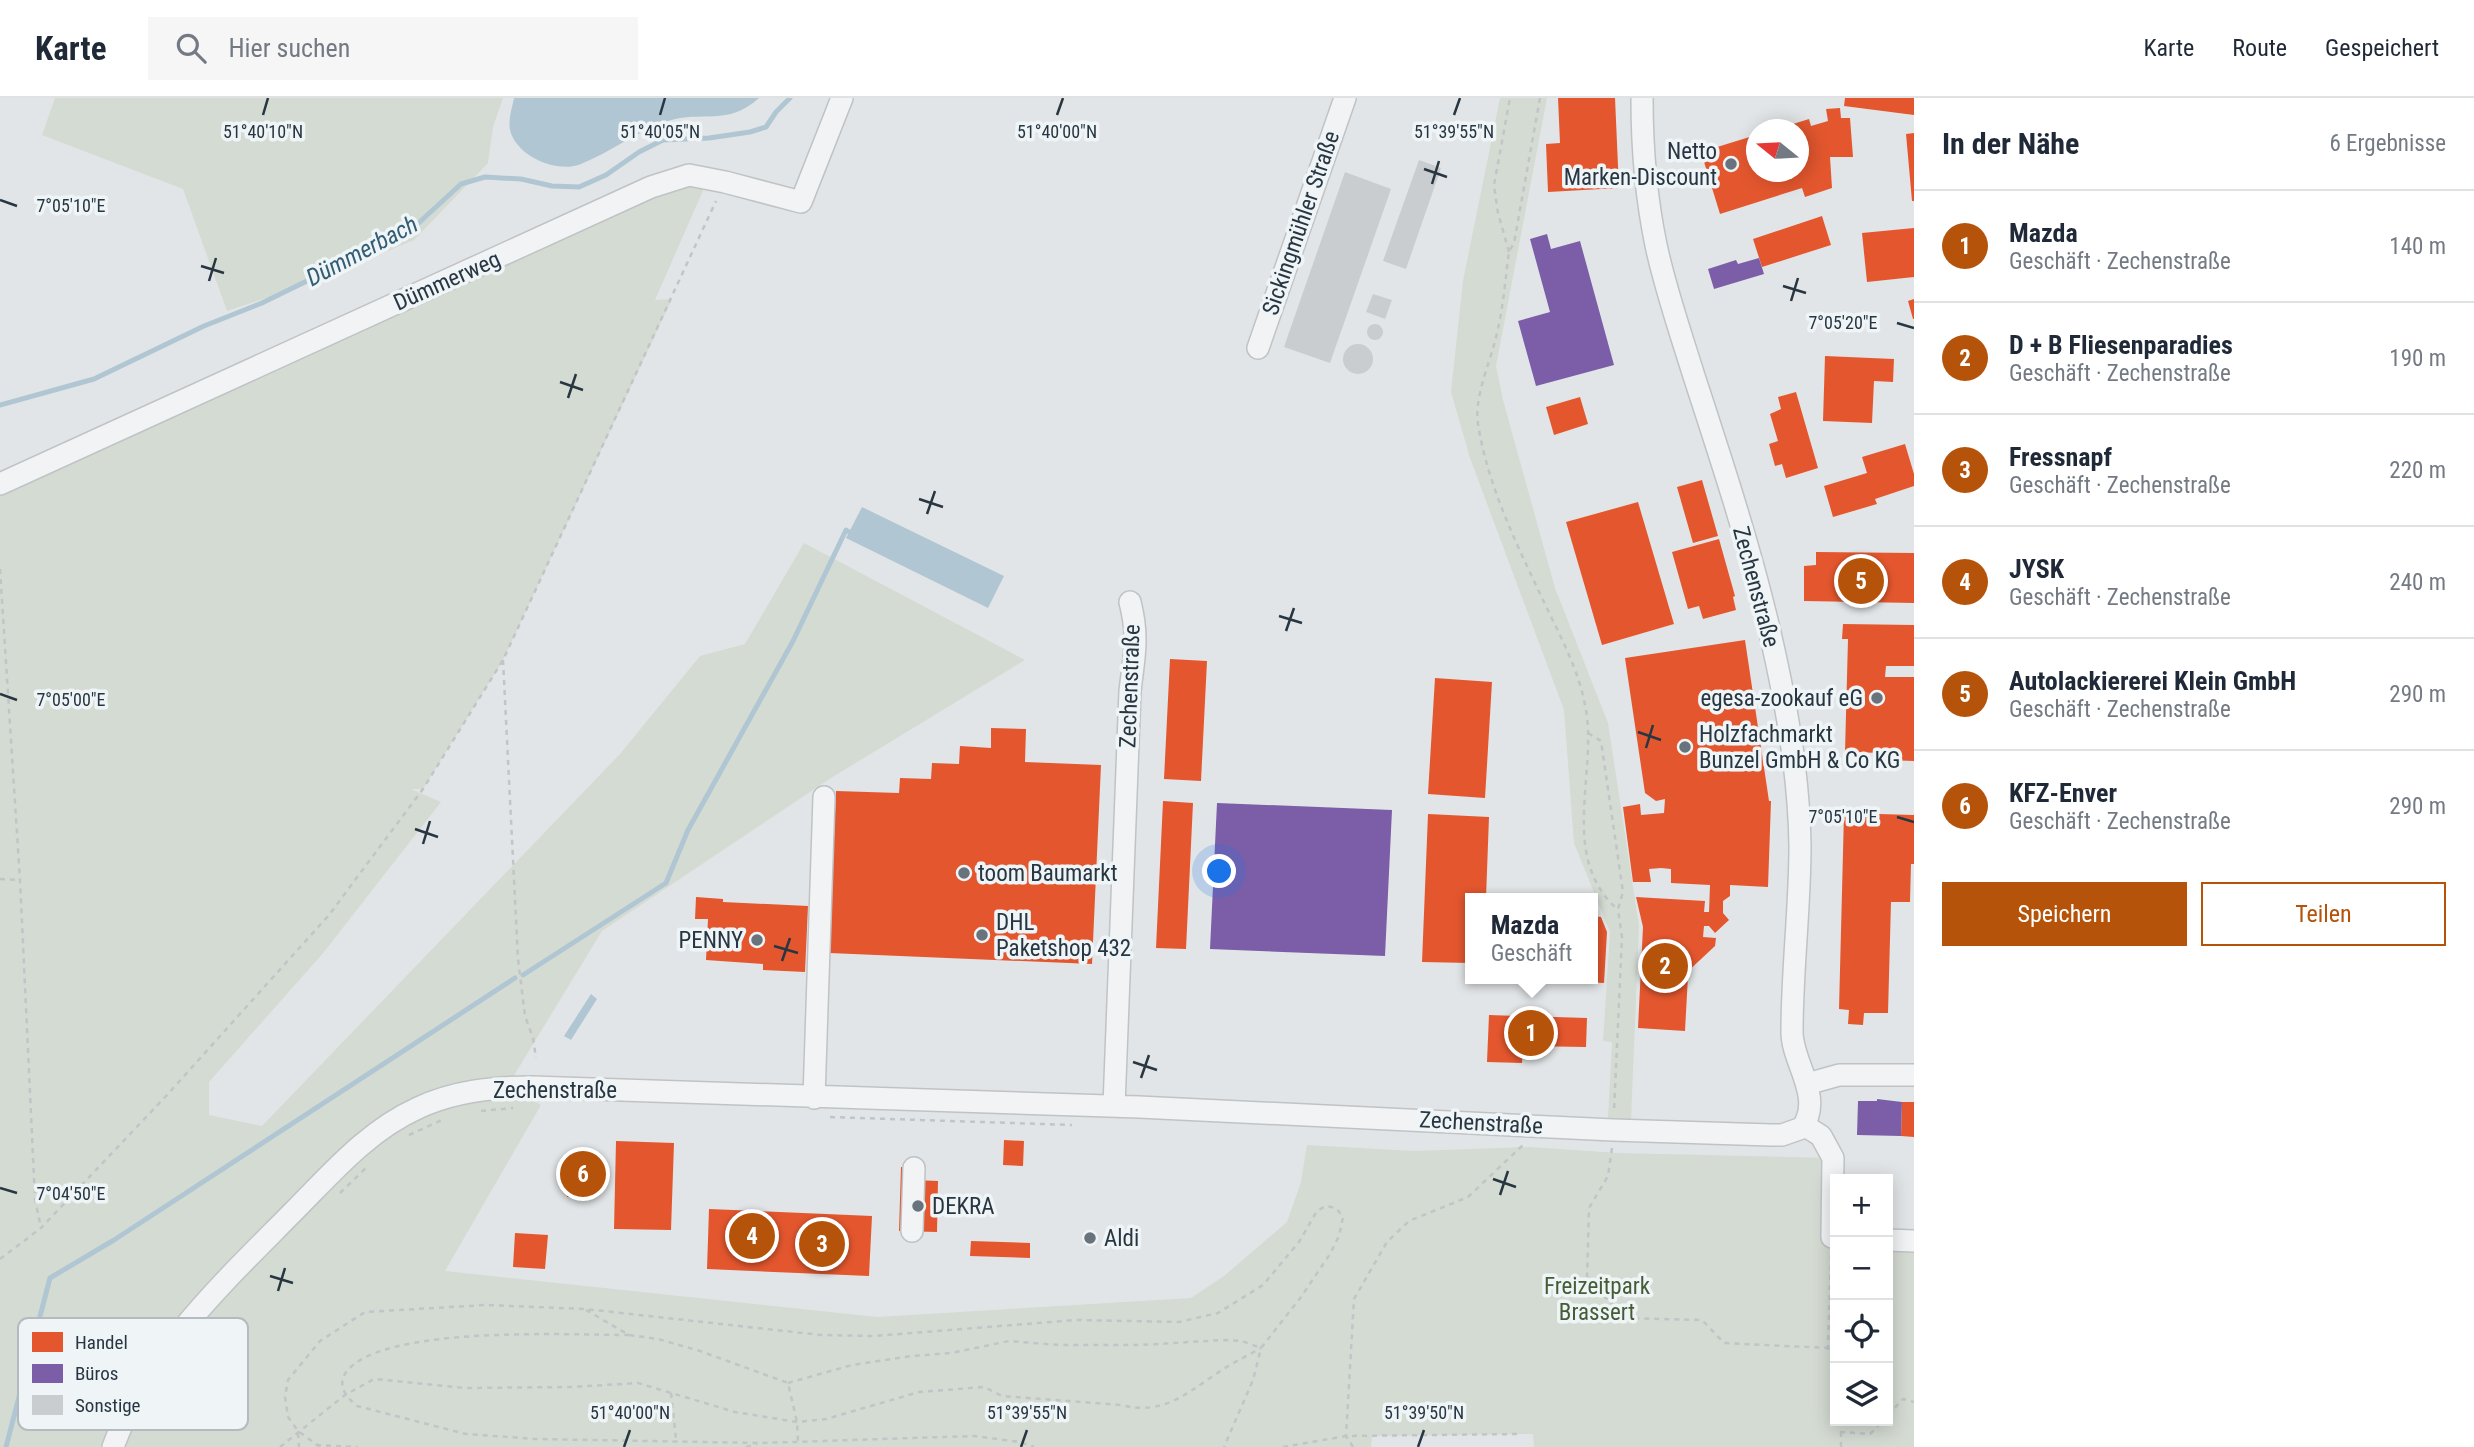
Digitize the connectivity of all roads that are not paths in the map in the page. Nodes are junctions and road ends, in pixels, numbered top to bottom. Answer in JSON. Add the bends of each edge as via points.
{"nodes":[{"id":1,"x":842,"y":98,"type":"edge"},
{"id":2,"x":1345,"y":98,"type":"edge"},
{"id":3,"x":1642,"y":98,"type":"edge"},
{"id":4,"x":1258,"y":348,"type":"dead end"},
{"id":5,"x":0,"y":484,"type":"edge"},
{"id":6,"x":1130,"y":602,"type":"dead end"},
{"id":7,"x":824,"y":797,"type":"dead end"},
{"id":8,"x":1914,"y":1075,"type":"edge"},
{"id":9,"x":1807,"y":1084,"type":"junction"},
{"id":10,"x":818,"y":1107,"type":"junction"},
{"id":11,"x":1114,"y":1107,"type":"junction"},
{"id":12,"x":1804,"y":1125,"type":"junction"},
{"id":13,"x":914,"y":1168,"type":"dead end"},
{"id":14,"x":1833,"y":1174,"type":"edge"},
{"id":15,"x":912,"y":1231,"type":"dead end"},
{"id":16,"x":1893,"y":1240,"type":"edge"},
{"id":17,"x":1914,"y":1241,"type":"edge"},
{"id":18,"x":191,"y":1318,"type":"edge"},
{"id":19,"x":120,"y":1430,"type":"edge"},
{"id":20,"x":113,"y":1447,"type":"edge"}],
"edges":[{"from":1,"to":5,"type":"street","name":"Dümmerweg","via":[[801,202],[689,175],[651,187]]},
{"from":2,"to":4,"type":"street","name":"Sickingmühler Straße"},
{"from":3,"to":9,"type":"street","name":"Zechenstraße","via":[[1644,163],[1657,248],[1766,616],[1789,726],[1800,845],[1792,1037]]},
{"from":6,"to":11,"type":"street","name":"Zechenstraße","via":[[1136,638],[1130,691]]},
{"from":7,"to":10,"type":"street"},
{"from":8,"to":9,"type":"street","via":[[1839,1075]]},
{"from":9,"to":12,"type":"street","name":"Zechenstraße"},
{"from":10,"to":11,"type":"street","name":"Zechenstraße"},
{"from":10,"to":18,"type":"street","name":"Zechenstraße","via":[[506,1087],[458,1094],[418,1108],[356,1149]]},
{"from":11,"to":12,"type":"street","name":"Zechenstraße","via":[[1612,1139],[1771,1135],[1798,1131]]},
{"from":12,"to":14,"type":"street","via":[[1821,1136],[1833,1158]]},
{"from":13,"to":15,"type":"street"},
{"from":16,"to":17,"type":"street"},
{"from":19,"to":20,"type":"street","name":"Zechenstraße"}]}
